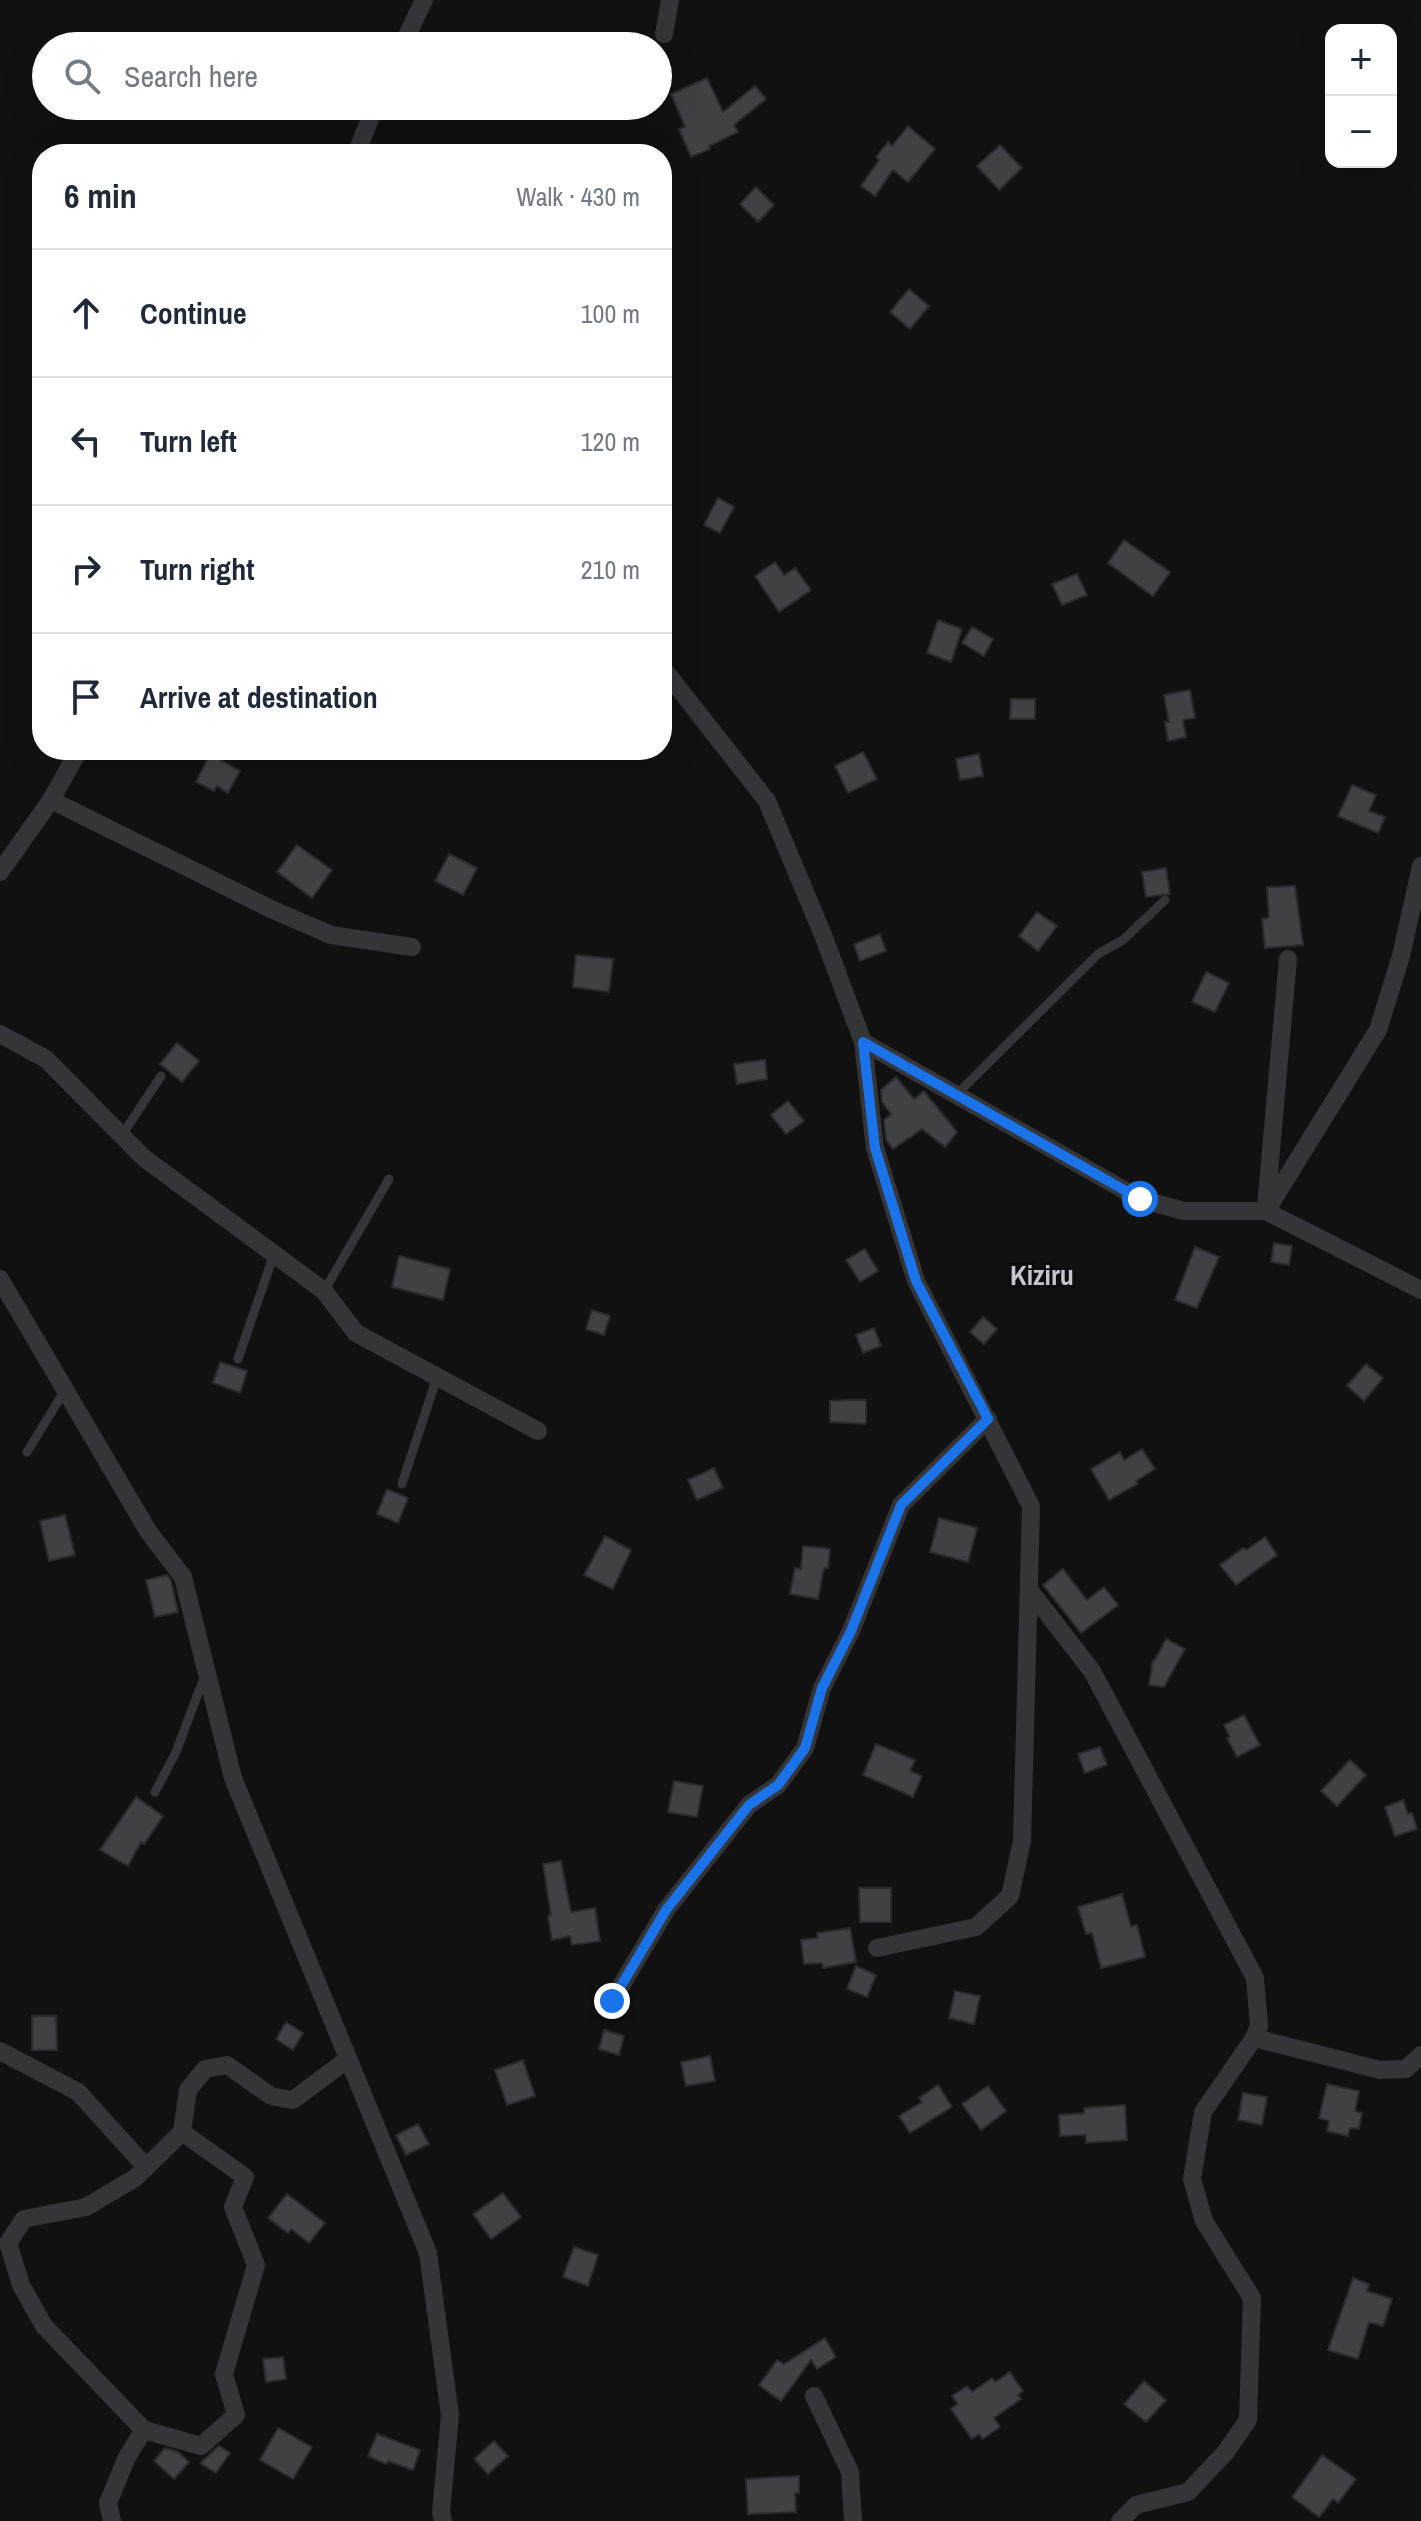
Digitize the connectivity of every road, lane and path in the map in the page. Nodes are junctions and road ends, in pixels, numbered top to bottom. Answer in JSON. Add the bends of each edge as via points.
{"nodes":[{"id":1,"x":424,"y":0,"type":"edge"},
{"id":2,"x":670,"y":0,"type":"edge"},
{"id":3,"x":409,"y":32,"type":"edge"},
{"id":4,"x":664,"y":32,"type":"edge"},
{"id":5,"x":369,"y":120,"type":"edge"},
{"id":6,"x":360,"y":144,"type":"edge"},
{"id":7,"x":672,"y":680,"type":"edge"},
{"id":8,"x":73,"y":760,"type":"edge"},
{"id":9,"x":51,"y":800,"type":"junction"},
{"id":10,"x":1421,"y":866,"type":"edge"},
{"id":11,"x":0,"y":872,"type":"edge"},
{"id":12,"x":1165,"y":900,"type":"dead end"},
{"id":13,"x":412,"y":947,"type":"dead end"},
{"id":14,"x":1288,"y":959,"type":"dead end"},
{"id":15,"x":0,"y":1034,"type":"edge"},
{"id":16,"x":863,"y":1042,"type":"junction"},
{"id":17,"x":161,"y":1076,"type":"dead end"},
{"id":18,"x":956,"y":1095,"type":"junction"},
{"id":19,"x":122,"y":1135,"type":"junction"},
{"id":20,"x":389,"y":1179,"type":"dead end"},
{"id":21,"x":1266,"y":1211,"type":"junction"},
{"id":22,"x":274,"y":1254,"type":"junction"},
{"id":23,"x":0,"y":1279,"type":"edge"},
{"id":24,"x":1421,"y":1290,"type":"edge"},
{"id":25,"x":324,"y":1291,"type":"junction"},
{"id":26,"x":238,"y":1359,"type":"dead end"},
{"id":27,"x":437,"y":1377,"type":"junction"},
{"id":28,"x":65,"y":1389,"type":"junction"},
{"id":29,"x":988,"y":1419,"type":"junction"},
{"id":30,"x":538,"y":1431,"type":"dead end"},
{"id":31,"x":27,"y":1452,"type":"dead end"},
{"id":32,"x":402,"y":1484,"type":"dead end"},
{"id":33,"x":1030,"y":1591,"type":"junction"},
{"id":34,"x":206,"y":1672,"type":"junction"},
{"id":35,"x":155,"y":1792,"type":"dead end"},
{"id":36,"x":877,"y":1948,"type":"dead end"},
{"id":37,"x":612,"y":2001,"type":"dead end"},
{"id":38,"x":1254,"y":2038,"type":"junction"},
{"id":39,"x":0,"y":2051,"type":"edge"},
{"id":40,"x":1421,"y":2055,"type":"edge"},
{"id":41,"x":348,"y":2059,"type":"junction"},
{"id":42,"x":182,"y":2132,"type":"junction"},
{"id":43,"x":146,"y":2167,"type":"junction"},
{"id":44,"x":814,"y":2396,"type":"dead end"},
{"id":45,"x":144,"y":2430,"type":"junction"},
{"id":46,"x":112,"y":2521,"type":"edge"},
{"id":47,"x":443,"y":2521,"type":"edge"},
{"id":48,"x":853,"y":2521,"type":"edge"},
{"id":49,"x":1120,"y":2521,"type":"edge"}],
"edges":[{"from":1,"to":3,"type":"street"},
{"from":2,"to":4,"type":"street"},
{"from":5,"to":6,"type":"street"},
{"from":7,"to":16,"type":"street","via":[[767,801]]},
{"from":8,"to":9,"type":"street"},
{"from":9,"to":11,"type":"street"},
{"from":9,"to":13,"type":"street","via":[[331,935]]},
{"from":10,"to":21,"type":"street","via":[[1378,1030]]},
{"from":12,"to":18,"type":"lane","via":[[1123,940],[1098,954]]},
{"from":14,"to":21,"type":"street"},
{"from":15,"to":19,"type":"street","via":[[46,1059]]},
{"from":16,"to":18,"type":"street"},
{"from":16,"to":29,"type":"street","via":[[875,1148],[916,1281]]},
{"from":17,"to":19,"type":"lane"},
{"from":18,"to":21,"type":"street","via":[[1140,1199],[1184,1211]]},
{"from":19,"to":22,"type":"street","via":[[144,1158]]},
{"from":20,"to":25,"type":"lane"},
{"from":21,"to":24,"type":"street"},
{"from":22,"to":25,"type":"street"},
{"from":22,"to":26,"type":"lane"},
{"from":23,"to":28,"type":"street"},
{"from":25,"to":27,"type":"street","via":[[356,1333]]},
{"from":27,"to":30,"type":"street"},
{"from":27,"to":32,"type":"lane"},
{"from":28,"to":31,"type":"lane"},
{"from":28,"to":34,"type":"street","via":[[148,1531],[183,1577]]},
{"from":29,"to":33,"type":"street","via":[[1031,1506]]},
{"from":29,"to":37,"type":"street","via":[[901,1505],[851,1631],[822,1688],[805,1748],[778,1785],[749,1805],[666,1910]]},
{"from":33,"to":36,"type":"street","via":[[1022,1841],[1010,1896],[976,1927]]},
{"from":33,"to":38,"type":"street","via":[[1092,1671],[1255,1978],[1259,2026]]},
{"from":34,"to":35,"type":"lane"},
{"from":34,"to":41,"type":"street","via":[[233,1778]]},
{"from":38,"to":40,"type":"street","via":[[1380,2070],[1406,2069]]},
{"from":38,"to":49,"type":"street","via":[[1203,2112],[1192,2179],[1204,2221],[1252,2298],[1248,2420],[1188,2492],[1136,2505]]},
{"from":39,"to":43,"type":"street","via":[[78,2092]]},
{"from":41,"to":42,"type":"street","via":[[293,2100],[271,2096],[227,2065],[205,2069],[188,2090]]},
{"from":41,"to":47,"type":"street","via":[[428,2253],[450,2415]]},
{"from":42,"to":43,"type":"street"},
{"from":42,"to":45,"type":"street","via":[[245,2177],[233,2207],[256,2265],[224,2374],[236,2415],[201,2446]]},
{"from":43,"to":45,"type":"street","via":[[86,2207],[24,2219],[8,2243],[21,2285],[44,2326]]},
{"from":44,"to":48,"type":"street","via":[[850,2472]]},
{"from":45,"to":46,"type":"street","via":[[108,2503]]}]}
